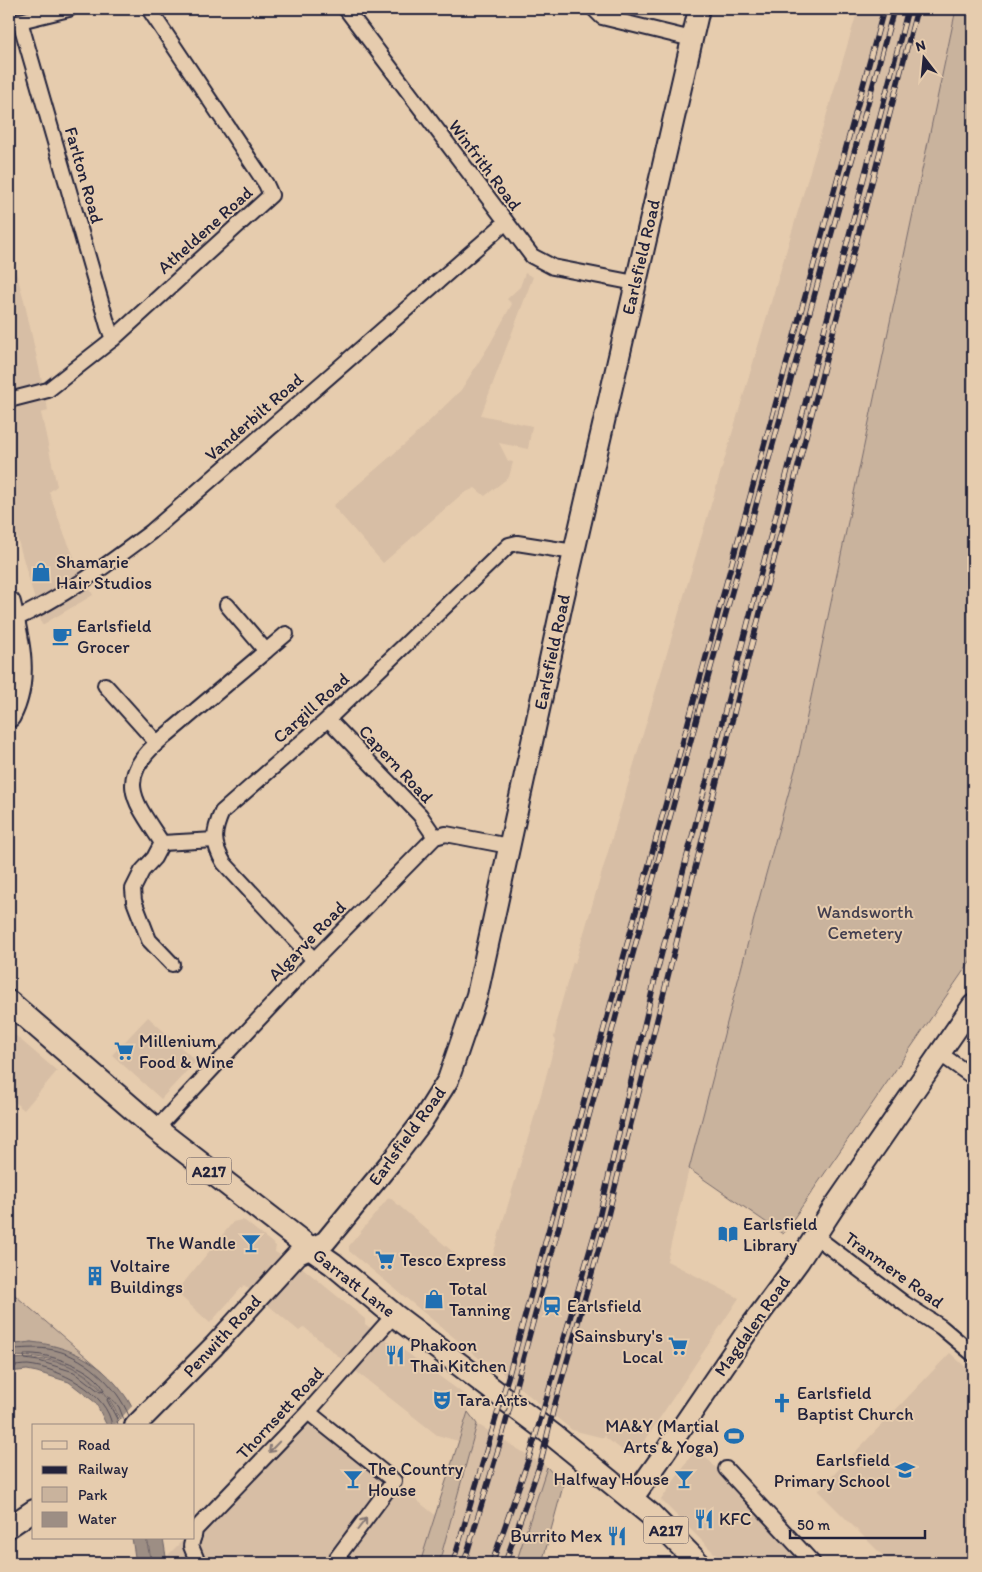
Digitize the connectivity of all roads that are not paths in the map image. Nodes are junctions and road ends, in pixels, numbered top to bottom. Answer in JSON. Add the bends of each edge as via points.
{"nodes":[{"id":1,"x":69,"y":9,"type":"edge"},
{"id":2,"x":149,"y":9,"type":"edge"},
{"id":3,"x":346,"y":9,"type":"edge"},
{"id":4,"x":594,"y":9,"type":"edge"},
{"id":5,"x":699,"y":9,"type":"edge"},
{"id":6,"x":14,"y":23,"type":"edge"},
{"id":7,"x":692,"y":39,"type":"junction"},
{"id":8,"x":505,"y":223,"type":"junction"},
{"id":9,"x":635,"y":283,"type":"junction"},
{"id":10,"x":113,"y":339,"type":"junction"},
{"id":11,"x":9,"y":400,"type":"edge"},
{"id":12,"x":574,"y":552,"type":"junction"},
{"id":13,"x":227,"y":605,"type":"dead end"},
{"id":14,"x":11,"y":611,"type":"edge"},
{"id":15,"x":286,"y":634,"type":"dead end"},
{"id":16,"x":266,"y":651,"type":"junction"},
{"id":17,"x":105,"y":685,"type":"dead end"},
{"id":18,"x":9,"y":716,"type":"edge"},
{"id":19,"x":328,"y":719,"type":"junction"},
{"id":20,"x":157,"y":743,"type":"junction"},
{"id":21,"x":434,"y":837,"type":"junction"},
{"id":22,"x":215,"y":840,"type":"junction"},
{"id":23,"x":162,"y":843,"type":"junction"},
{"id":24,"x":510,"y":846,"type":"junction"},
{"id":25,"x":314,"y":960,"type":"junction"},
{"id":26,"x":172,"y":964,"type":"dead end"},
{"id":27,"x":9,"y":1002,"type":"edge"},
{"id":28,"x":973,"y":1005,"type":"edge"},
{"id":29,"x":939,"y":1053,"type":"junction"},
{"id":30,"x":973,"y":1077,"type":"edge"},
{"id":31,"x":156,"y":1129,"type":"junction"},
{"id":32,"x":815,"y":1236,"type":"junction"},
{"id":33,"x":310,"y":1248,"type":"junction"},
{"id":34,"x":394,"y":1315,"type":"junction"},
{"id":35,"x":973,"y":1354,"type":"edge"},
{"id":36,"x":308,"y":1412,"type":"junction"},
{"id":37,"x":138,"y":1423,"type":"edge"},
{"id":38,"x":726,"y":1469,"type":"dead end"},
{"id":39,"x":632,"y":1499,"type":"junction"},
{"id":40,"x":32,"y":1511,"type":"edge"},
{"id":41,"x":9,"y":1527,"type":"edge"},
{"id":42,"x":195,"y":1530,"type":"edge"},
{"id":43,"x":192,"y":1540,"type":"edge"},
{"id":44,"x":198,"y":1563,"type":"edge"},
{"id":45,"x":333,"y":1563,"type":"edge"},
{"id":46,"x":698,"y":1563,"type":"edge"},
{"id":47,"x":813,"y":1563,"type":"edge"}],
"edges":[{"from":1,"to":6,"type":"street","name":"Farlton Road"},
{"from":2,"to":10,"type":"street","name":"Atheldene Road","via":[[271,195]]},
{"from":3,"to":8,"type":"street","name":"Winfrith Road"},
{"from":4,"to":7,"type":"street","via":[[602,17]]},
{"from":5,"to":7,"type":"main road","name":"Earlsfield Road"},
{"from":6,"to":10,"type":"street","name":"Farlton Road"},
{"from":7,"to":9,"type":"main road","name":"Earlsfield Road"},
{"from":8,"to":9,"type":"street","name":"Winfrith Road","via":[[532,256],[553,267]]},
{"from":8,"to":14,"type":"street","name":"Vanderbilt Road","via":[[151,532],[107,565],[32,612]]},
{"from":9,"to":12,"type":"main road","name":"Earlsfield Road"},
{"from":10,"to":11,"type":"street","name":"Atheldene Road","via":[[48,390]]},
{"from":12,"to":19,"type":"street","name":"Cargill Road","via":[[517,543],[509,546]]},
{"from":12,"to":24,"type":"main road","name":"Earlsfield Road"},
{"from":13,"to":16,"type":"street"},
{"from":14,"to":18,"type":"main road","via":[[20,658],[20,678],[15,706]]},
{"from":15,"to":16,"type":"street"},
{"from":16,"to":20,"type":"street"},
{"from":17,"to":20,"type":"street"},
{"from":19,"to":21,"type":"street","name":"Capern Road","via":[[420,816]]},
{"from":19,"to":22,"type":"street","name":"Cargill Road","via":[[222,812],[215,827]]},
{"from":20,"to":23,"type":"street","via":[[143,755],[133,779],[138,806]]},
{"from":21,"to":24,"type":"street","via":[[446,834]]},
{"from":21,"to":25,"type":"street","name":"Algarve Road"},
{"from":22,"to":23,"type":"street"},
{"from":22,"to":25,"type":"street","via":[[224,863]]},
{"from":23,"to":26,"type":"street","via":[[132,890],[150,940]]},
{"from":24,"to":33,"type":"main road","name":"Earlsfield Road","via":[[477,995],[448,1080],[421,1123],[341,1223],[325,1242]]},
{"from":25,"to":31,"type":"street","name":"Algarve Road"},
{"from":27,"to":31,"type":"main road","name":"Garratt Lane","number":"A217"},
{"from":28,"to":29,"type":"main road","name":"Magdalen Road"},
{"from":29,"to":30,"type":"street"},
{"from":29,"to":32,"type":"main road","name":"Magdalen Road"},
{"from":31,"to":33,"type":"main road","name":"Garratt Lane","number":"A217"},
{"from":32,"to":35,"type":"street","name":"Tranmere Road"},
{"from":32,"to":39,"type":"main road","name":"Magdalen Road"},
{"from":33,"to":34,"type":"main road","name":"Garratt Lane","number":"A217"},
{"from":33,"to":37,"type":"main road","name":"Penwith Road","via":[[298,1254]]},
{"from":34,"to":36,"type":"street","name":"Thornsett Road"},
{"from":34,"to":39,"type":"main road","name":"Garratt Lane","number":"A217"},
{"from":36,"to":42,"type":"street","name":"Thornsett Road","one_way":true},
{"from":45,"to":36,"type":"street","one_way":true,"via":[[394,1481]]},
{"from":38,"to":47,"type":"street"},
{"from":39,"to":46,"type":"main road","name":"Garratt Lane","number":"A217"},
{"from":40,"to":41,"type":"main road"},
{"from":43,"to":44,"type":"street","name":"Thornsett Road","via":[[191,1546]]}]}
